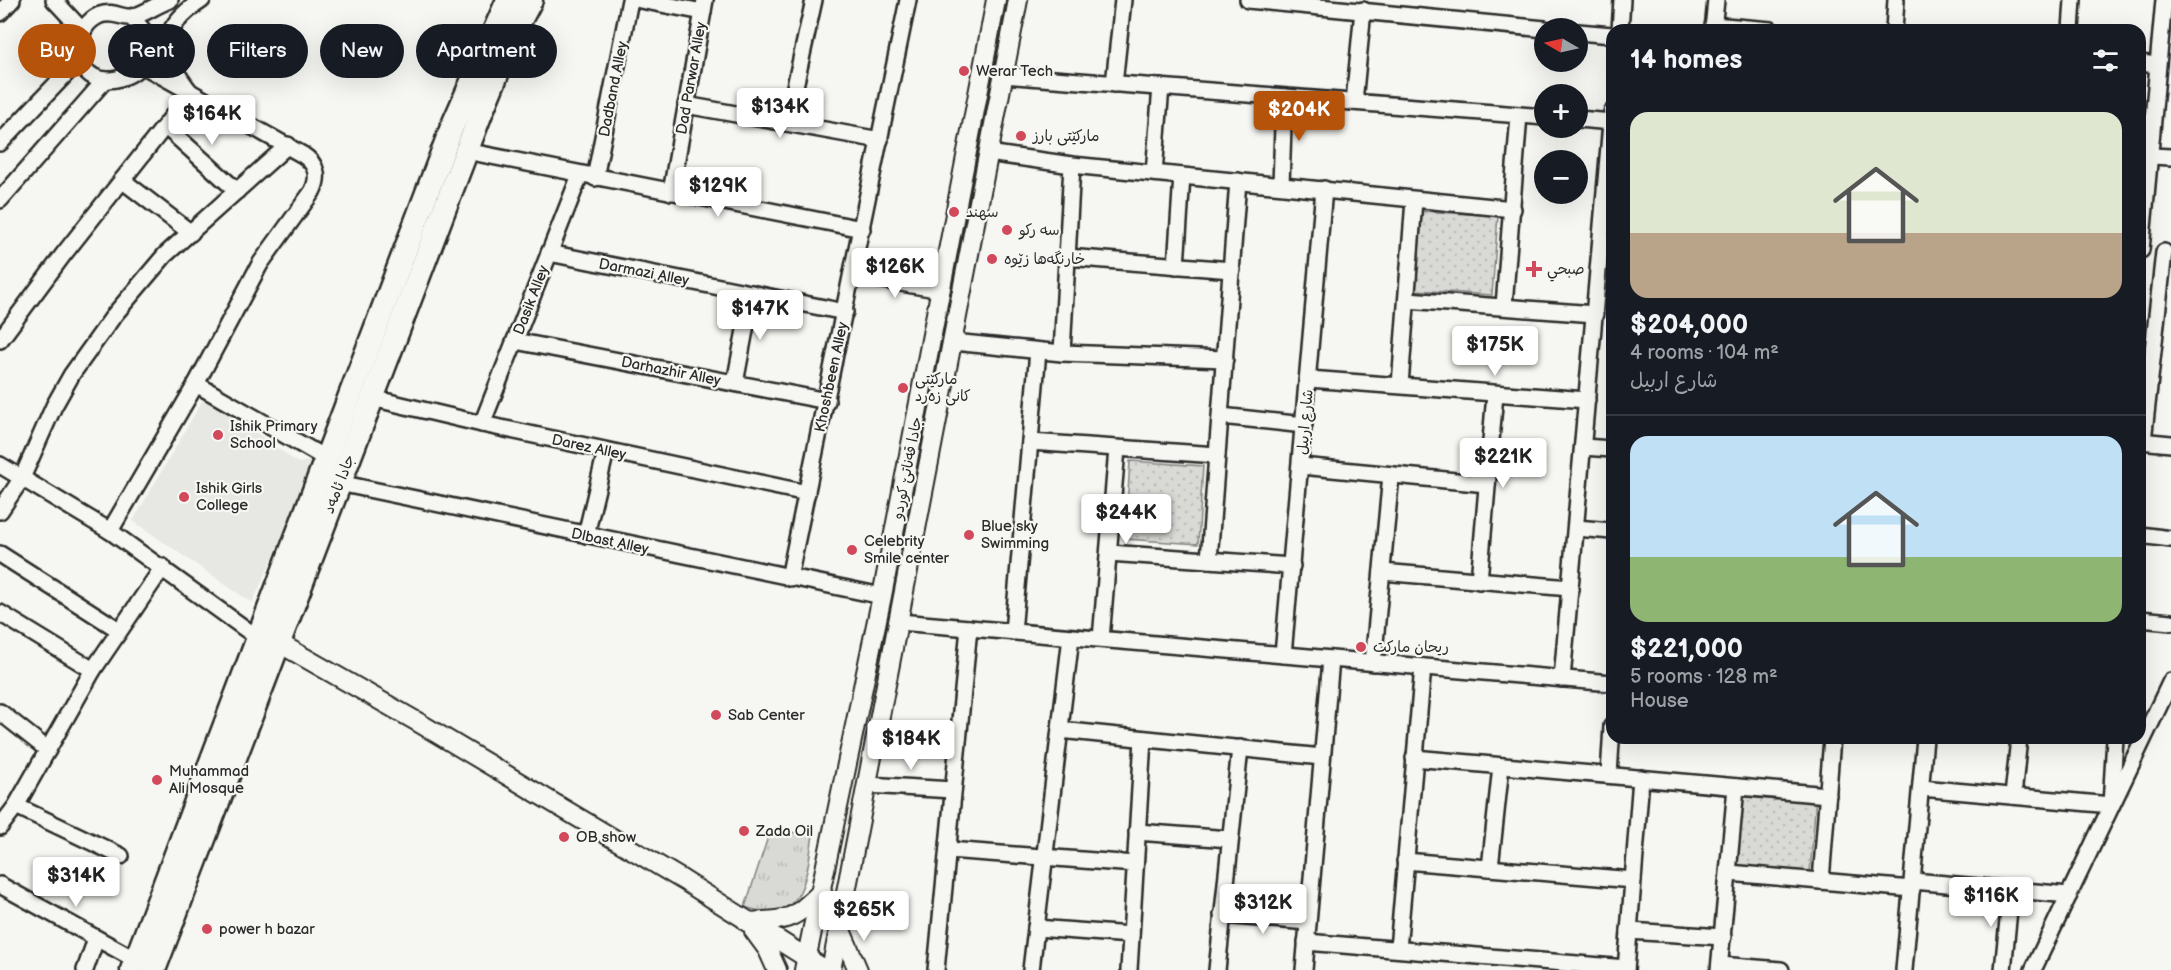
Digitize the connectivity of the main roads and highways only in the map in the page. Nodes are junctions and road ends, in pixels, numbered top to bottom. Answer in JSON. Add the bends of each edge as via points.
{"nodes":[{"id":1,"x":508,"y":0,"type":"edge"},
{"id":2,"x":531,"y":0,"type":"edge"},
{"id":3,"x":404,"y":284,"type":"junction"},
{"id":4,"x":379,"y":315,"type":"junction"},
{"id":5,"x":400,"y":324,"type":"junction"},
{"id":6,"x":268,"y":640,"type":"junction"},
{"id":7,"x":141,"y":967,"type":"edge"}],
"edges":[{"from":1,"to":3,"type":"main road","name":"جادا ئامەد","via":[[464,98]]},
{"from":2,"to":3,"type":"main road","name":"جادا ئامەد"},
{"from":3,"to":4,"type":"main road","name":"جادا ئامەد"},
{"from":3,"to":5,"type":"main road","name":"جادا ئامەد"},
{"from":4,"to":5,"type":"main road"},
{"from":4,"to":6,"type":"main road","name":"جادا ئامەد","via":[[325,458]]},
{"from":5,"to":6,"type":"main road","name":"جادا ئامەد","via":[[339,483]]},
{"from":6,"to":7,"type":"main road","name":"جادا ئامەد"}]}
